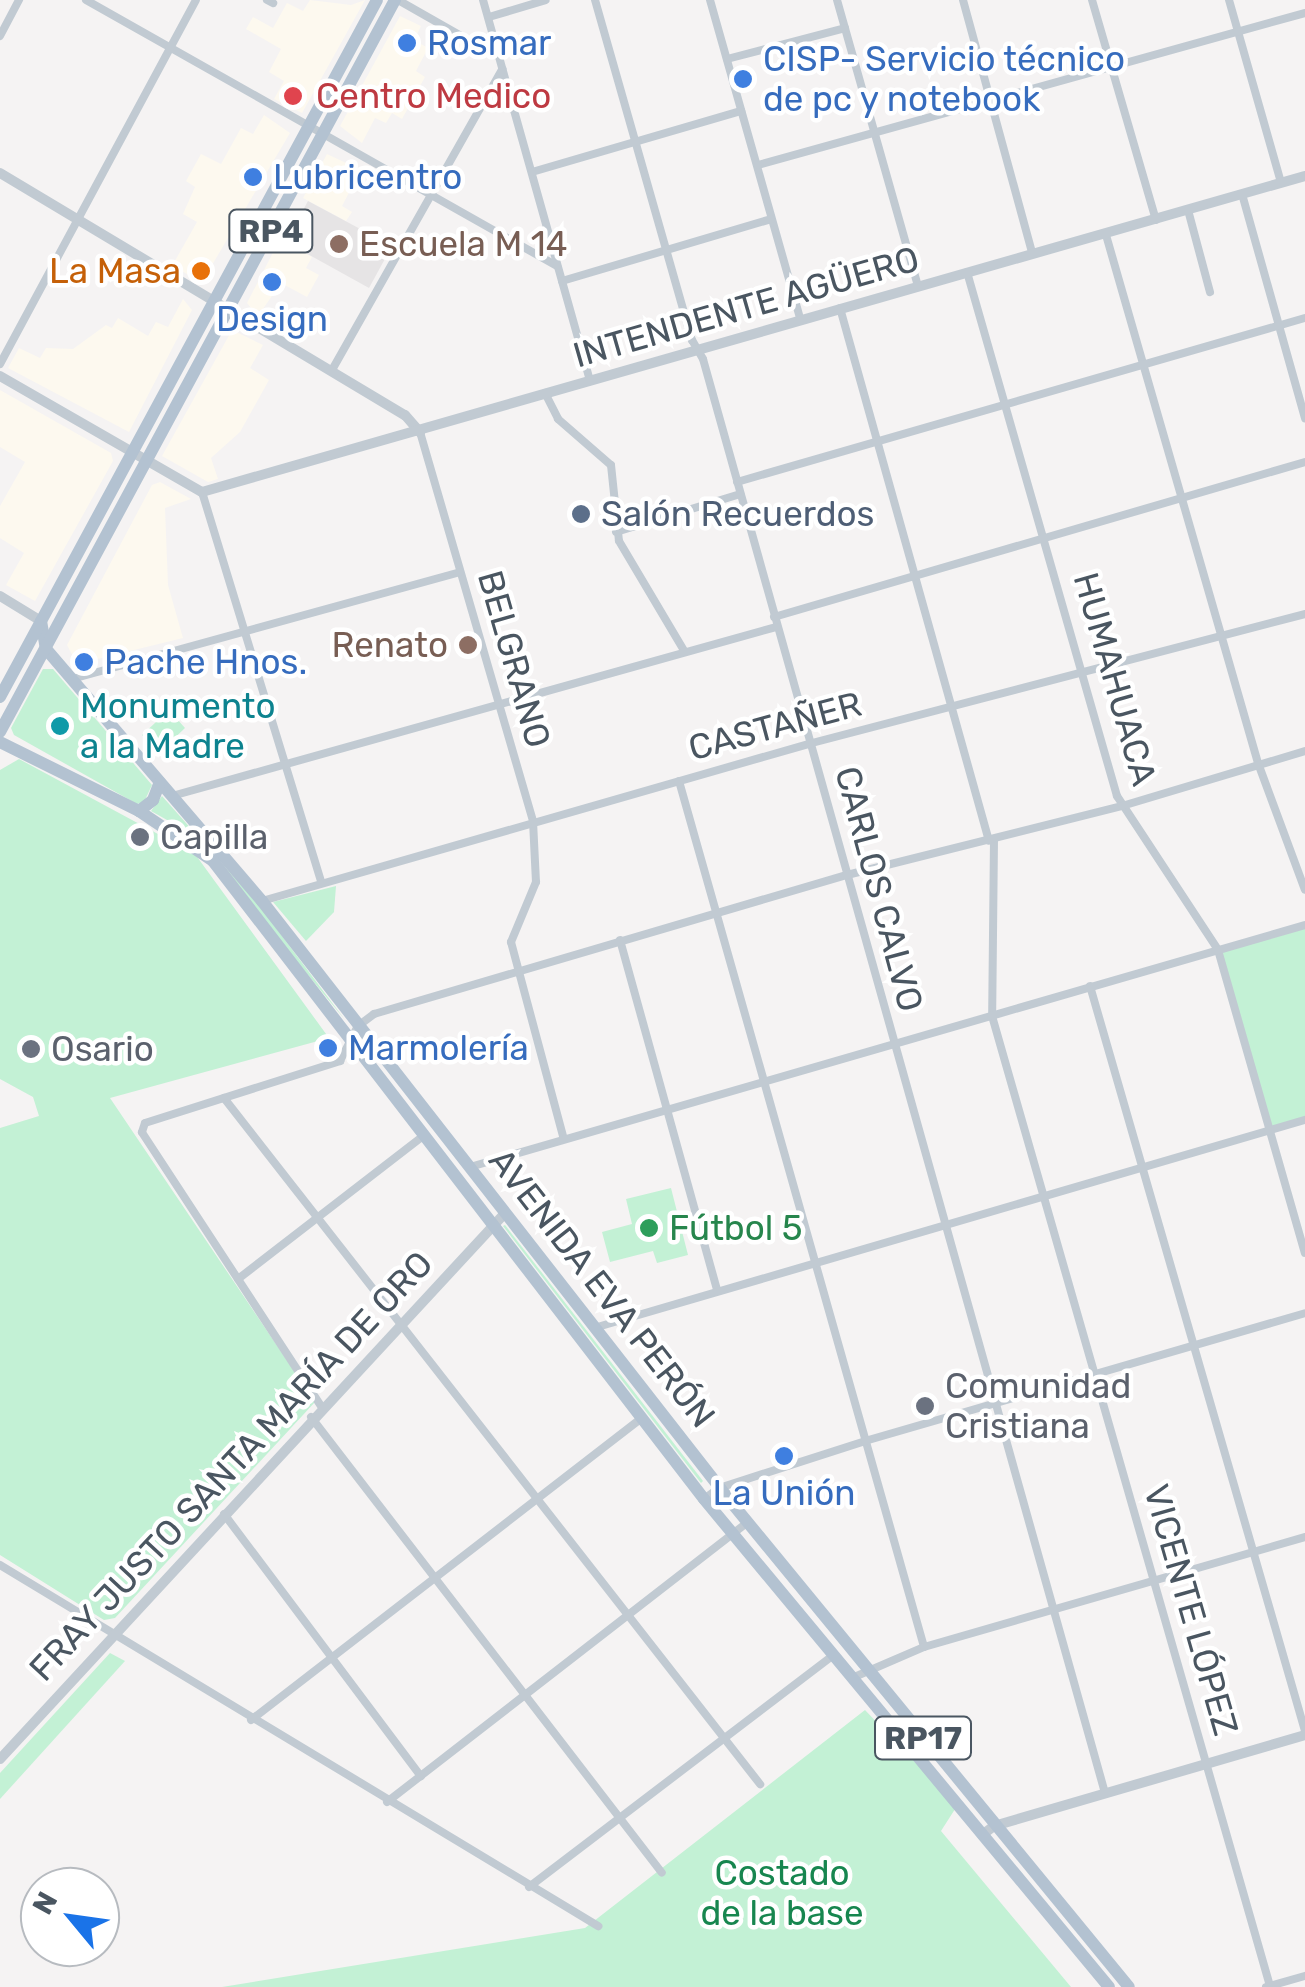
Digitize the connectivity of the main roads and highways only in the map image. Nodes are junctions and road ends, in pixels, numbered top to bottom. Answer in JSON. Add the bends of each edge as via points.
{"nodes":[{"id":1,"x":376,"y":0,"type":"edge"},
{"id":2,"x":397,"y":0,"type":"edge"},
{"id":3,"x":41,"y":621,"type":"junction"},
{"id":4,"x":46,"y":649,"type":"junction"},
{"id":5,"x":0,"y":697,"type":"edge"},
{"id":6,"x":0,"y":732,"type":"edge"},
{"id":7,"x":0,"y":742,"type":"edge"},
{"id":8,"x":160,"y":782,"type":"junction"},
{"id":9,"x":138,"y":811,"type":"junction"},
{"id":10,"x":1109,"y":1987,"type":"edge"},
{"id":11,"x":1129,"y":1987,"type":"edge"}],
"edges":[{"from":1,"to":3,"type":"main road","number":"RP4"},
{"from":2,"to":4,"type":"main road","number":"RP4"},
{"from":3,"to":4,"type":"main road","name":"AVENIDA EVA PERÓN","number":"RP17"},
{"from":3,"to":5,"type":"main road","number":"RP4"},
{"from":4,"to":6,"type":"main road","number":"RP4"},
{"from":4,"to":8,"type":"main road","name":"AVENIDA EVA PERÓN","number":"RP17"},
{"from":7,"to":9,"type":"main road","name":"AVENIDA EVA PERÓN","number":"RP17"},
{"from":8,"to":9,"type":"main road","via":[[153,800]]},
{"from":8,"to":11,"type":"main road","name":"AVENIDA EVA PERÓN","number":"RP17","via":[[262,901],[719,1488]]},
{"from":9,"to":10,"type":"main road","name":"AVENIDA EVA PERÓN","number":"RP17","via":[[213,860],[704,1499]]}]}
